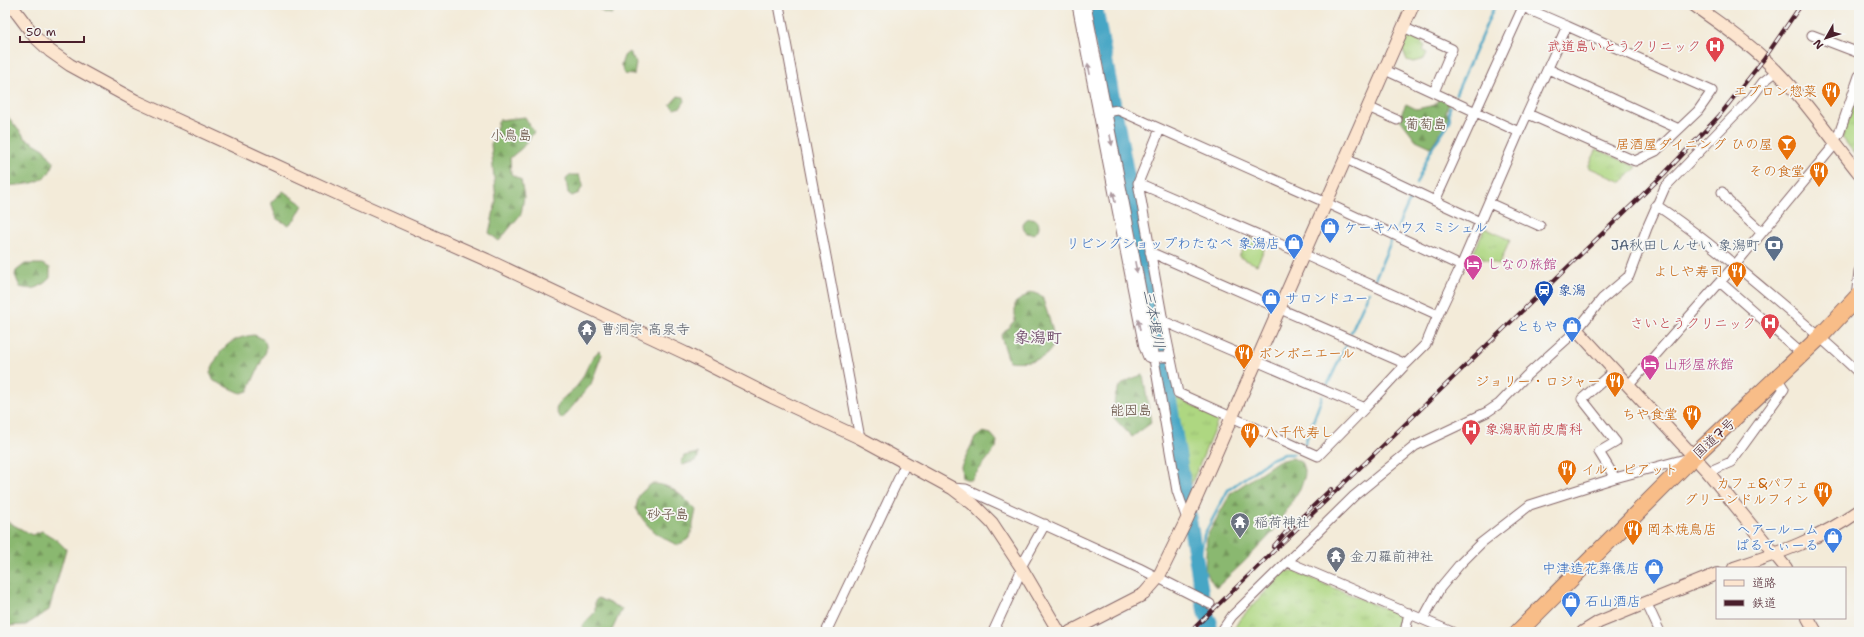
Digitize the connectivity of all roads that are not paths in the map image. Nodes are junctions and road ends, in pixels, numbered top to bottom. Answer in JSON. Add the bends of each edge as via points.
{"nodes":[{"id":1,"x":11,"y":5,"type":"edge"},
{"id":2,"x":779,"y":5,"type":"edge"},
{"id":3,"x":1077,"y":5,"type":"edge"},
{"id":4,"x":1086,"y":5,"type":"edge"},
{"id":5,"x":1413,"y":5,"type":"edge"},
{"id":6,"x":1694,"y":5,"type":"edge"},
{"id":7,"x":1567,"y":26,"type":"junction"},
{"id":8,"x":1403,"y":27,"type":"junction"},
{"id":9,"x":1812,"y":35,"type":"dead end"},
{"id":10,"x":1859,"y":53,"type":"edge"},
{"id":11,"x":1548,"y":69,"type":"junction"},
{"id":12,"x":1385,"y":70,"type":"junction"},
{"id":13,"x":1776,"y":71,"type":"junction"},
{"id":14,"x":1859,"y":76,"type":"edge"},
{"id":15,"x":1434,"y":92,"type":"junction"},
{"id":16,"x":1368,"y":108,"type":"junction"},
{"id":17,"x":1475,"y":111,"type":"junction"},
{"id":18,"x":1106,"y":112,"type":"junction"},
{"id":19,"x":1528,"y":114,"type":"junction"},
{"id":20,"x":1397,"y":120,"type":"dead end"},
{"id":21,"x":1160,"y":129,"type":"junction"},
{"id":22,"x":1679,"y":129,"type":"junction"},
{"id":23,"x":1519,"y":132,"type":"junction"},
{"id":24,"x":1835,"y":141,"type":"junction"},
{"id":25,"x":1346,"y":159,"type":"junction"},
{"id":26,"x":1859,"y":173,"type":"edge"},
{"id":27,"x":1138,"y":182,"type":"junction"},
{"id":28,"x":1722,"y":192,"type":"dead end"},
{"id":29,"x":1435,"y":201,"type":"junction"},
{"id":30,"x":1326,"y":203,"type":"junction"},
{"id":31,"x":1489,"y":203,"type":"junction"},
{"id":32,"x":1656,"y":206,"type":"junction"},
{"id":33,"x":1480,"y":222,"type":"junction"},
{"id":34,"x":1540,"y":226,"type":"dead end"},
{"id":35,"x":1762,"y":232,"type":"junction"},
{"id":36,"x":1150,"y":252,"type":"junction"},
{"id":37,"x":1303,"y":254,"type":"junction"},
{"id":38,"x":1735,"y":265,"type":"junction"},
{"id":39,"x":1462,"y":266,"type":"junction"},
{"id":40,"x":1859,"y":272,"type":"edge"},
{"id":41,"x":1720,"y":282,"type":"junction"},
{"id":42,"x":1856,"y":302,"type":"edge"},
{"id":43,"x":1279,"y":308,"type":"junction"},
{"id":44,"x":1438,"y":315,"type":"junction"},
{"id":45,"x":1163,"y":321,"type":"junction"},
{"id":46,"x":1577,"y":330,"type":"junction"},
{"id":47,"x":1820,"y":337,"type":"junction"},
{"id":48,"x":1802,"y":354,"type":"junction"},
{"id":49,"x":1170,"y":356,"type":"junction"},
{"id":50,"x":1154,"y":358,"type":"junction"},
{"id":51,"x":1256,"y":360,"type":"junction"},
{"id":52,"x":1406,"y":364,"type":"junction"},
{"id":53,"x":1614,"y":371,"type":"junction"},
{"id":54,"x":1859,"y":373,"type":"edge"},
{"id":55,"x":1777,"y":378,"type":"junction"},
{"id":56,"x":1628,"y":386,"type":"junction"},
{"id":57,"x":1365,"y":408,"type":"junction"},
{"id":58,"x":1231,"y":417,"type":"junction"},
{"id":59,"x":860,"y":438,"type":"junction"},
{"id":60,"x":1694,"y":456,"type":"junction"},
{"id":61,"x":906,"y":463,"type":"junction"},
{"id":62,"x":1708,"y":472,"type":"junction"},
{"id":63,"x":1615,"y":478,"type":"junction"},
{"id":64,"x":952,"y":488,"type":"junction"},
{"id":65,"x":1859,"y":511,"type":"edge"},
{"id":66,"x":1187,"y":519,"type":"junction"},
{"id":67,"x":1045,"y":524,"type":"junction"},
{"id":68,"x":1776,"y":554,"type":"junction"},
{"id":69,"x":1288,"y":562,"type":"junction"},
{"id":70,"x":1737,"y":567,"type":"edge"},
{"id":71,"x":1785,"y":567,"type":"edge"},
{"id":72,"x":1022,"y":568,"type":"junction"},
{"id":73,"x":1716,"y":574,"type":"edge"},
{"id":74,"x":1158,"y":578,"type":"junction"},
{"id":75,"x":1646,"y":602,"type":"junction"},
{"id":76,"x":1210,"y":604,"type":"dead end"},
{"id":77,"x":1409,"y":613,"type":"junction"},
{"id":78,"x":1423,"y":619,"type":"junction"},
{"id":79,"x":1809,"y":619,"type":"edge"},
{"id":80,"x":826,"y":632,"type":"edge"},
{"id":81,"x":993,"y":632,"type":"edge"},
{"id":82,"x":1059,"y":632,"type":"edge"},
{"id":83,"x":1070,"y":632,"type":"edge"},
{"id":84,"x":1221,"y":632,"type":"edge"},
{"id":85,"x":1405,"y":632,"type":"edge"},
{"id":86,"x":1452,"y":632,"type":"edge"},
{"id":87,"x":1518,"y":632,"type":"edge"},
{"id":88,"x":1583,"y":632,"type":"edge"},
{"id":89,"x":1660,"y":632,"type":"edge"},
{"id":90,"x":1816,"y":632,"type":"edge"}],
"edges":[{"from":1,"to":59,"type":"street","via":[[35,37],[50,51],[70,65],[136,101],[486,260]]},
{"from":2,"to":59,"type":"street"},
{"from":50,"to":3,"type":"street","one_way":true,"via":[[1148,357],[1144,347]]},
{"from":4,"to":18,"type":"street"},
{"from":5,"to":8,"type":"street"},
{"from":6,"to":13,"type":"street","via":[[1761,56]]},
{"from":7,"to":11,"type":"street"},
{"from":7,"to":17,"type":"street","via":[[1523,7]]},
{"from":7,"to":22,"type":"street","via":[[1712,91],[1698,111]]},
{"from":8,"to":12,"type":"street"},
{"from":8,"to":15,"type":"street","via":[[1452,49]]},
{"from":9,"to":10,"type":"street"},
{"from":11,"to":19,"type":"street"},
{"from":11,"to":22,"type":"street"},
{"from":12,"to":15,"type":"street"},
{"from":12,"to":16,"type":"street"},
{"from":13,"to":24,"type":"street"},
{"from":13,"to":32,"type":"street","via":[[1665,187]]},
{"from":14,"to":24,"type":"street"},
{"from":15,"to":17,"type":"street"},
{"from":16,"to":20,"type":"street"},
{"from":16,"to":25,"type":"street"},
{"from":17,"to":23,"type":"street"},
{"from":17,"to":29,"type":"street"},
{"from":18,"to":21,"type":"street","via":[[1118,110]]},
{"from":18,"to":50,"type":"street","one_way":true},
{"from":19,"to":22,"type":"street","via":[[1635,161],[1656,151]]},
{"from":19,"to":23,"type":"street"},
{"from":21,"to":27,"type":"street"},
{"from":21,"to":30,"type":"street"},
{"from":23,"to":31,"type":"street"},
{"from":24,"to":26,"type":"street"},
{"from":24,"to":35,"type":"street"},
{"from":25,"to":29,"type":"street"},
{"from":25,"to":30,"type":"street"},
{"from":27,"to":36,"type":"street"},
{"from":27,"to":37,"type":"street"},
{"from":28,"to":35,"type":"street","via":[[1728,201]]},
{"from":29,"to":33,"type":"street"},
{"from":30,"to":37,"type":"street"},
{"from":30,"to":39,"type":"street"},
{"from":31,"to":33,"type":"street"},
{"from":31,"to":34,"type":"street"},
{"from":32,"to":38,"type":"street","via":[[1692,230]]},
{"from":32,"to":46,"type":"street","via":[[1629,276],[1602,299]]},
{"from":33,"to":39,"type":"street"},
{"from":35,"to":38,"type":"street"},
{"from":36,"to":43,"type":"street"},
{"from":36,"to":45,"type":"street"},
{"from":37,"to":43,"type":"street"},
{"from":37,"to":44,"type":"street"},
{"from":38,"to":41,"type":"street"},
{"from":38,"to":47,"type":"street"},
{"from":39,"to":44,"type":"street"},
{"from":40,"to":42,"type":"street"},
{"from":41,"to":48,"type":"street"},
{"from":41,"to":56,"type":"street"},
{"from":42,"to":47,"type":"highway","name":"国道7号"},
{"from":43,"to":51,"type":"street"},
{"from":43,"to":52,"type":"street"},
{"from":44,"to":52,"type":"street","via":[[1426,344]]},
{"from":45,"to":49,"type":"street"},
{"from":45,"to":51,"type":"street"},
{"from":46,"to":53,"type":"street"},
{"from":46,"to":69,"type":"street","via":[[1499,404],[1415,446],[1354,496]]},
{"from":47,"to":48,"type":"highway","name":"国道7号"},
{"from":47,"to":54,"type":"street"},
{"from":48,"to":55,"type":"highway","name":"国道7号"},
{"from":49,"to":50,"type":"street"},
{"from":49,"to":58,"type":"street","via":[[1178,393]]},
{"from":50,"to":66,"type":"street","via":[[1177,491]]},
{"from":51,"to":57,"type":"street"},
{"from":51,"to":58,"type":"street"},
{"from":52,"to":57,"type":"street"},
{"from":53,"to":56,"type":"street"},
{"from":53,"to":63,"type":"street","via":[[1582,399],[1616,442],[1599,452]]},
{"from":55,"to":60,"type":"highway","name":"国道7号"},
{"from":55,"to":62,"type":"street","via":[[1784,389],[1740,450],[1731,462]]},
{"from":56,"to":60,"type":"street"},
{"from":57,"to":58,"type":"street","via":[[1318,456]]},
{"from":58,"to":66,"type":"street"},
{"from":59,"to":61,"type":"street"},
{"from":60,"to":62,"type":"street"},
{"from":60,"to":63,"type":"street"},
{"from":60,"to":87,"type":"highway","name":"国道7号"},
{"from":61,"to":64,"type":"street"},
{"from":61,"to":80,"type":"street"},
{"from":62,"to":68,"type":"street"},
{"from":63,"to":78,"type":"street","via":[[1530,505],[1481,543],[1460,564],[1440,588]]},
{"from":64,"to":67,"type":"street","via":[[966,489]]},
{"from":64,"to":72,"type":"street","via":[[992,523]]},
{"from":65,"to":68,"type":"street","via":[[1820,534]]},
{"from":66,"to":74,"type":"street"},
{"from":67,"to":72,"type":"street"},
{"from":67,"to":74,"type":"street"},
{"from":68,"to":70,"type":"street"},
{"from":68,"to":71,"type":"street"},
{"from":69,"to":77,"type":"street"},
{"from":69,"to":84,"type":"street","via":[[1232,616]]},
{"from":72,"to":81,"type":"street"},
{"from":72,"to":82,"type":"street"},
{"from":73,"to":75,"type":"street"},
{"from":74,"to":76,"type":"street"},
{"from":74,"to":83,"type":"street","via":[[1144,594]]},
{"from":75,"to":88,"type":"street","via":[[1599,622]]},
{"from":75,"to":89,"type":"street"},
{"from":77,"to":78,"type":"street"},
{"from":77,"to":85,"type":"street"},
{"from":78,"to":86,"type":"street"},
{"from":79,"to":90,"type":"street"}]}
